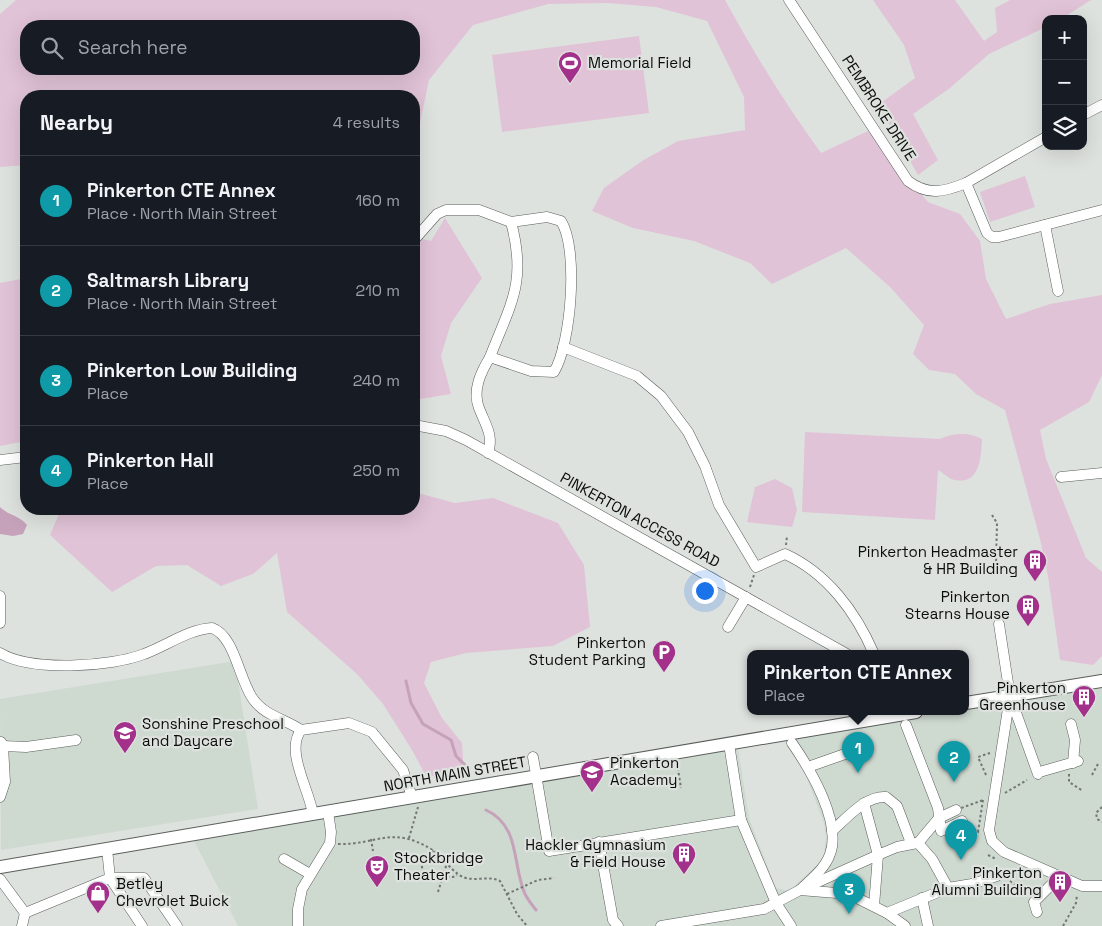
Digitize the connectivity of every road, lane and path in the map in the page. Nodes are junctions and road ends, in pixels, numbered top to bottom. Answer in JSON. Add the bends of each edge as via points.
{"nodes":[{"id":1,"x":789,"y":0,"type":"edge"},
{"id":2,"x":1102,"y":105,"type":"edge"},
{"id":3,"x":1087,"y":113,"type":"edge"},
{"id":4,"x":1042,"y":139,"type":"edge"},
{"id":5,"x":966,"y":183,"type":"junction"},
{"id":6,"x":1102,"y":210,"type":"edge"},
{"id":7,"x":511,"y":222,"type":"junction"},
{"id":8,"x":1045,"y":225,"type":"junction"},
{"id":9,"x":420,"y":233,"type":"edge"},
{"id":10,"x":1058,"y":290,"type":"dead end"},
{"id":11,"x":563,"y":347,"type":"junction"},
{"id":12,"x":490,"y":357,"type":"junction"},
{"id":13,"x":420,"y":426,"type":"edge"},
{"id":14,"x":488,"y":453,"type":"junction"},
{"id":15,"x":20,"y":458,"type":"edge"},
{"id":16,"x":0,"y":460,"type":"edge"},
{"id":17,"x":1102,"y":473,"type":"edge"},
{"id":18,"x":1060,"y":477,"type":"dead end"},
{"id":19,"x":992,"y":514,"type":"dead end"},
{"id":20,"x":996,"y":564,"type":"dead end"},
{"id":21,"x":0,"y":596,"type":"edge"},
{"id":22,"x":746,"y":597,"type":"junction"},
{"id":23,"x":0,"y":624,"type":"edge"},
{"id":24,"x":999,"y":624,"type":"dead end"},
{"id":25,"x":728,"y":626,"type":"dead end"},
{"id":26,"x":840,"y":650,"type":"edge"},
{"id":27,"x":872,"y":650,"type":"edge"},
{"id":28,"x":0,"y":652,"type":"edge"},
{"id":29,"x":1102,"y":681,"type":"edge"},
{"id":30,"x":1010,"y":696,"type":"junction"},
{"id":31,"x":969,"y":703,"type":"edge"},
{"id":32,"x":901,"y":717,"type":"edge"},
{"id":33,"x":1071,"y":724,"type":"dead end"},
{"id":34,"x":300,"y":730,"type":"junction"},
{"id":35,"x":76,"y":740,"type":"dead end"},
{"id":36,"x":792,"y":743,"type":"dead end"},
{"id":37,"x":2,"y":744,"type":"edge"},
{"id":38,"x":729,"y":744,"type":"junction"},
{"id":39,"x":990,"y":753,"type":"dead end"},
{"id":40,"x":845,"y":754,"type":"dead end"},
{"id":41,"x":533,"y":757,"type":"dead end"},
{"id":42,"x":677,"y":762,"type":"dead end"},
{"id":43,"x":1074,"y":762,"type":"junction"},
{"id":44,"x":1099,"y":762,"type":"dead end"},
{"id":45,"x":808,"y":766,"type":"junction"},
{"id":46,"x":986,"y":774,"type":"dead end"},
{"id":47,"x":1092,"y":775,"type":"dead end"},
{"id":48,"x":536,"y":776,"type":"junction"},
{"id":49,"x":1027,"y":780,"type":"dead end"},
{"id":50,"x":681,"y":788,"type":"dead end"},
{"id":51,"x":1084,"y":790,"type":"dead end"},
{"id":52,"x":1001,"y":795,"type":"dead end"},
{"id":53,"x":0,"y":797,"type":"edge"},
{"id":54,"x":415,"y":802,"type":"junction"},
{"id":55,"x":864,"y":803,"type":"junction"},
{"id":56,"x":1102,"y":807,"type":"edge"},
{"id":57,"x":956,"y":810,"type":"junction"},
{"id":58,"x":328,"y":812,"type":"junction"},
{"id":59,"x":313,"y":814,"type":"junction"},
{"id":60,"x":939,"y":818,"type":"junction"},
{"id":61,"x":741,"y":820,"type":"junction"},
{"id":62,"x":962,"y":821,"type":"junction"},
{"id":63,"x":1102,"y":822,"type":"edge"},
{"id":64,"x":832,"y":831,"type":"junction"},
{"id":65,"x":410,"y":838,"type":"junction"},
{"id":66,"x":371,"y":839,"type":"junction"},
{"id":67,"x":599,"y":842,"type":"junction"},
{"id":68,"x":914,"y":843,"type":"junction"},
{"id":69,"x":337,"y":844,"type":"dead end"},
{"id":70,"x":107,"y":849,"type":"junction"},
{"id":71,"x":434,"y":850,"type":"junction"},
{"id":72,"x":373,"y":851,"type":"dead end"},
{"id":73,"x":878,"y":855,"type":"junction"},
{"id":74,"x":284,"y":859,"type":"dead end"},
{"id":75,"x":415,"y":860,"type":"dead end"},
{"id":76,"x":422,"y":861,"type":"junction"},
{"id":77,"x":447,"y":862,"type":"junction"},
{"id":78,"x":0,"y":867,"type":"edge"},
{"id":79,"x":310,"y":874,"type":"junction"},
{"id":80,"x":458,"y":874,"type":"junction"},
{"id":81,"x":998,"y":875,"type":"joint"},
{"id":82,"x":442,"y":876,"type":"junction"},
{"id":83,"x":110,"y":878,"type":"junction"},
{"id":84,"x":554,"y":878,"type":"dead end"},
{"id":85,"x":0,"y":879,"type":"edge"},
{"id":86,"x":424,"y":879,"type":"dead end"},
{"id":87,"x":1053,"y":883,"type":"dead end"},
{"id":88,"x":1102,"y":886,"type":"edge"},
{"id":89,"x":948,"y":888,"type":"junction"},
{"id":90,"x":800,"y":890,"type":"junction"},
{"id":91,"x":438,"y":892,"type":"dead end"},
{"id":92,"x":1076,"y":893,"type":"dead end"},
{"id":93,"x":507,"y":894,"type":"junction"},
{"id":94,"x":922,"y":898,"type":"junction"},
{"id":95,"x":776,"y":903,"type":"junction"},
{"id":96,"x":874,"y":906,"type":"junction"},
{"id":97,"x":1036,"y":907,"type":"joint"},
{"id":98,"x":25,"y":913,"type":"junction"},
{"id":99,"x":887,"y":913,"type":"junction"},
{"id":100,"x":22,"y":926,"type":"edge"},
{"id":101,"x":142,"y":926,"type":"edge"},
{"id":102,"x":177,"y":926,"type":"edge"},
{"id":103,"x":298,"y":926,"type":"edge"},
{"id":104,"x":527,"y":926,"type":"edge"},
{"id":105,"x":618,"y":926,"type":"edge"},
{"id":106,"x":661,"y":926,"type":"edge"},
{"id":107,"x":791,"y":926,"type":"edge"},
{"id":108,"x":905,"y":926,"type":"edge"},
{"id":109,"x":928,"y":926,"type":"edge"},
{"id":110,"x":1064,"y":926,"type":"edge"}],
"edges":[{"from":1,"to":5,"type":"street","name":"PEMBROKE DRIVE","via":[[908,180],[932,192]]},
{"from":2,"to":3,"type":"street"},
{"from":4,"to":5,"type":"street","name":"PEMBROKE DRIVE"},
{"from":5,"to":8,"type":"street","via":[[989,235],[999,237]]},
{"from":6,"to":8,"type":"street"},
{"from":7,"to":9,"type":"street","via":[[479,210],[446,210],[437,214]]},
{"from":7,"to":11,"type":"street","via":[[548,217],[561,221],[564,226],[571,264],[571,288]]},
{"from":7,"to":12,"type":"street","via":[[516,240],[516,286]]},
{"from":8,"to":10,"type":"street"},
{"from":11,"to":12,"type":"street","via":[[558,366],[548,374]]},
{"from":11,"to":27,"type":"street","via":[[637,376],[661,396],[688,432],[719,505],[756,567],[785,554],[814,570],[840,596]]},
{"from":12,"to":14,"type":"street","via":[[479,378],[477,397],[489,432],[491,445]]},
{"from":13,"to":14,"type":"street","name":"PINKERTON ACCESS ROAD","via":[[446,431]]},
{"from":14,"to":22,"type":"street","name":"PINKERTON ACCESS ROAD"},
{"from":15,"to":16,"type":"street"},
{"from":17,"to":18,"type":"street"},
{"from":19,"to":20,"type":"path","via":[[996,523]]},
{"from":21,"to":23,"type":"street"},
{"from":22,"to":25,"type":"street"},
{"from":22,"to":26,"type":"street","name":"PINKERTON ACCESS ROAD"},
{"from":24,"to":30,"type":"street"},
{"from":28,"to":34,"type":"street","via":[[53,666],[119,661],[156,650],[193,632],[212,628],[224,634],[252,699],[263,711]]},
{"from":29,"to":30,"type":"main road"},
{"from":30,"to":31,"type":"main road"},
{"from":30,"to":43,"type":"street","via":[[1040,772]]},
{"from":30,"to":88,"type":"street","via":[[989,830],[992,841],[1004,852],[1082,886]]},
{"from":32,"to":38,"type":"main road","name":"NORTH MAIN STREET"},
{"from":32,"to":60,"type":"street","via":[[935,800]]},
{"from":33,"to":43,"type":"street","via":[[1075,740]]},
{"from":34,"to":54,"type":"street","via":[[349,723],[372,732],[403,770]]},
{"from":34,"to":59,"type":"street","via":[[294,738],[294,757]]},
{"from":35,"to":37,"type":"street","via":[[26,747]]},
{"from":36,"to":45,"type":"street"},
{"from":37,"to":53,"type":"street","via":[[5,782]]},
{"from":38,"to":48,"type":"main road","name":"NORTH MAIN STREET"},
{"from":38,"to":61,"type":"street"},
{"from":39,"to":46,"type":"path","via":[[978,757]]},
{"from":40,"to":45,"type":"street"},
{"from":41,"to":48,"type":"street"},
{"from":42,"to":50,"type":"path"},
{"from":43,"to":51,"type":"path","via":[[1069,782]]},
{"from":44,"to":47,"type":"path"},
{"from":45,"to":64,"type":"street"},
{"from":48,"to":54,"type":"main road","name":"NORTH MAIN STREET"},
{"from":48,"to":67,"type":"street","via":[[549,851]]},
{"from":49,"to":52,"type":"path"},
{"from":54,"to":58,"type":"main road","name":"NORTH MAIN STREET"},
{"from":54,"to":65,"type":"path"},
{"from":55,"to":64,"type":"street"},
{"from":55,"to":68,"type":"street","via":[[881,796],[894,801]]},
{"from":55,"to":73,"type":"street"},
{"from":56,"to":63,"type":"path","via":[[1096,813]]},
{"from":57,"to":60,"type":"street"},
{"from":57,"to":62,"type":"path"},
{"from":57,"to":62,"type":"path","via":[[983,800],[978,832]]},
{"from":58,"to":59,"type":"main road","name":"NORTH MAIN STREET"},
{"from":58,"to":79,"type":"street","via":[[330,843]]},
{"from":59,"to":70,"type":"main road","name":"NORTH MAIN STREET"},
{"from":60,"to":62,"type":"street","via":[[942,830]]},
{"from":60,"to":68,"type":"street"},
{"from":61,"to":67,"type":"street"},
{"from":61,"to":95,"type":"street"},
{"from":64,"to":90,"type":"street","via":[[832,845],[826,864]]},
{"from":65,"to":66,"type":"path"},
{"from":65,"to":71,"type":"path"},
{"from":66,"to":69,"type":"path"},
{"from":66,"to":72,"type":"path"},
{"from":67,"to":105,"type":"street","via":[[613,920]]},
{"from":68,"to":73,"type":"street"},
{"from":68,"to":89,"type":"street","via":[[932,859]]},
{"from":70,"to":78,"type":"main road","name":"NORTH MAIN STREET"},
{"from":70,"to":83,"type":"street"},
{"from":71,"to":76,"type":"path"},
{"from":71,"to":77,"type":"path"},
{"from":73,"to":90,"type":"street"},
{"from":73,"to":96,"type":"street"},
{"from":74,"to":79,"type":"street"},
{"from":75,"to":76,"type":"path"},
{"from":76,"to":86,"type":"path"},
{"from":77,"to":80,"type":"path"},
{"from":77,"to":82,"type":"path"},
{"from":79,"to":103,"type":"street","via":[[300,899]]},
{"from":80,"to":82,"type":"path"},
{"from":80,"to":93,"type":"path","via":[[468,879],[496,879]]},
{"from":81,"to":89,"type":"street"},
{"from":81,"to":97,"type":"path","via":[[1015,883]]},
{"from":82,"to":91,"type":"path"},
{"from":83,"to":98,"type":"street"},
{"from":83,"to":101,"type":"street"},
{"from":83,"to":102,"type":"street","via":[[144,878]]},
{"from":84,"to":93,"type":"path","via":[[531,883]]},
{"from":85,"to":98,"type":"street"},
{"from":87,"to":97,"type":"street"},
{"from":89,"to":94,"type":"street"},
{"from":90,"to":95,"type":"street"},
{"from":90,"to":96,"type":"street","via":[[841,892]]},
{"from":92,"to":110,"type":"path","via":[[1076,903]]},
{"from":93,"to":104,"type":"path"},
{"from":94,"to":99,"type":"street"},
{"from":94,"to":109,"type":"street"},
{"from":95,"to":106,"type":"street","via":[[764,909]]},
{"from":95,"to":107,"type":"street"},
{"from":96,"to":99,"type":"street"},
{"from":98,"to":100,"type":"street"},
{"from":99,"to":108,"type":"street"}]}
